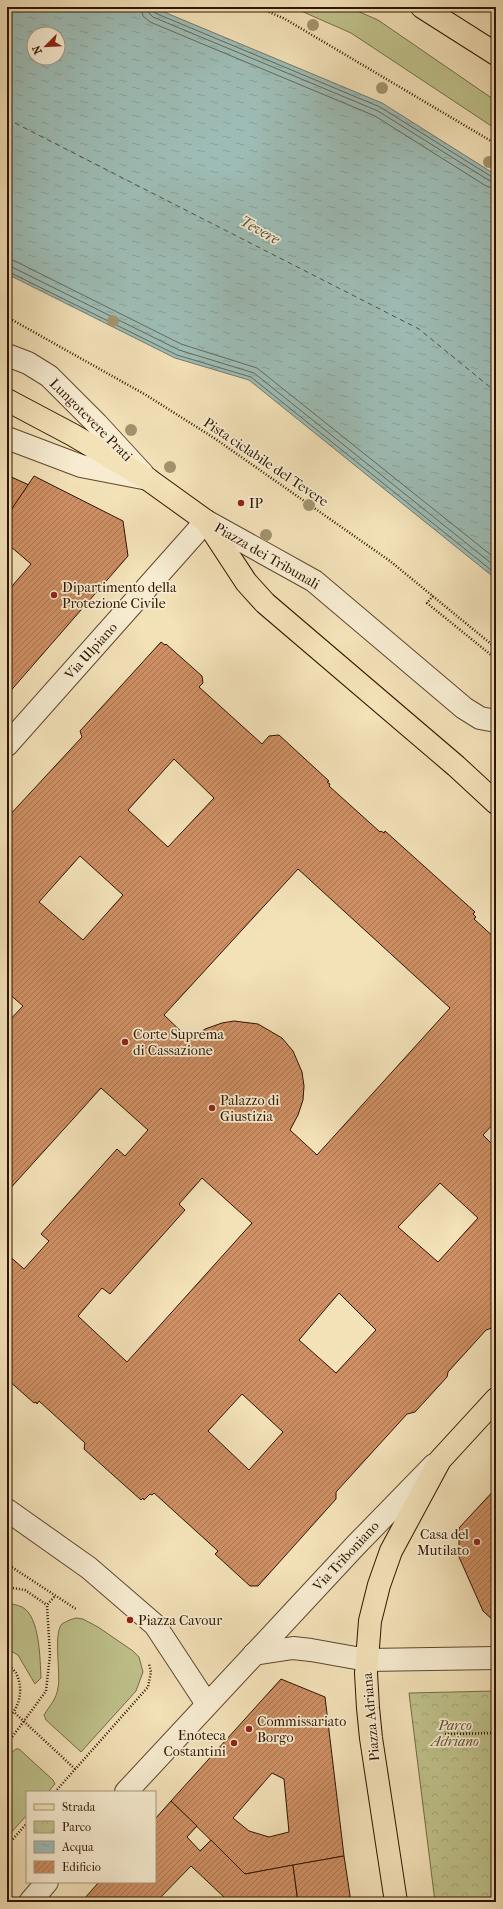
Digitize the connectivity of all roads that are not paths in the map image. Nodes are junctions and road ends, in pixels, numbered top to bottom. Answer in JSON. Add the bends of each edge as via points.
{"nodes":[{"id":1,"x":422,"y":7,"type":"edge"},
{"id":2,"x":496,"y":54,"type":"edge"},
{"id":3,"x":7,"y":355,"type":"edge"},
{"id":4,"x":7,"y":400,"type":"edge"},
{"id":5,"x":7,"y":438,"type":"edge"},
{"id":6,"x":149,"y":480,"type":"junction"},
{"id":7,"x":206,"y":521,"type":"junction"},
{"id":8,"x":496,"y":721,"type":"edge"},
{"id":9,"x":7,"y":745,"type":"edge"},
{"id":10,"x":496,"y":803,"type":"edge"},
{"id":11,"x":496,"y":1399,"type":"edge"},
{"id":12,"x":440,"y":1460,"type":"junction"},
{"id":13,"x":7,"y":1510,"type":"edge"},
{"id":14,"x":254,"y":1654,"type":"junction"},
{"id":15,"x":496,"y":1658,"type":"edge"},
{"id":16,"x":367,"y":1660,"type":"junction"},
{"id":17,"x":207,"y":1704,"type":"junction"},
{"id":18,"x":127,"y":1791,"type":"edge"},
{"id":19,"x":46,"y":1883,"type":"edge"},
{"id":20,"x":30,"y":1902,"type":"edge"},
{"id":21,"x":396,"y":1902,"type":"edge"}],
"edges":[{"from":1,"to":2,"type":"main road"},
{"from":3,"to":6,"type":"street","name":"Lungotevere Prati","via":[[28,363],[49,376]]},
{"from":4,"to":6,"type":"main road","name":"Lungotevere Prati"},
{"from":5,"to":6,"type":"street","name":"Lungotevere Prati","via":[[81,466]]},
{"from":6,"to":7,"type":"main road","name":"Lungotevere Prati"},
{"from":7,"to":8,"type":"street","name":"Piazza dei Tribunali","via":[[314,581],[464,708],[480,718]]},
{"from":7,"to":9,"type":"street","name":"Via Ulpiano"},
{"from":7,"to":10,"type":"main road","name":"Piazza dei Tribunali","via":[[246,582],[265,603]]},
{"from":11,"to":12,"type":"main road","name":"Via Triboniano"},
{"from":12,"to":14,"type":"street","name":"Via Triboniano","via":[[356,1544]]},
{"from":12,"to":16,"type":"main road","name":"Via Triboniano","via":[[403,1525],[386,1562],[370,1620]]},
{"from":13,"to":17,"type":"street","via":[[89,1568],[155,1625]]},
{"from":14,"to":16,"type":"street","via":[[287,1648]]},
{"from":14,"to":17,"type":"street"},
{"from":15,"to":16,"type":"street","name":"Piazza Adriana"},
{"from":16,"to":21,"type":"main road","name":"Piazza Adriana","via":[[366,1685],[371,1738]]},
{"from":17,"to":18,"type":"street"},
{"from":19,"to":20,"type":"street"}]}
